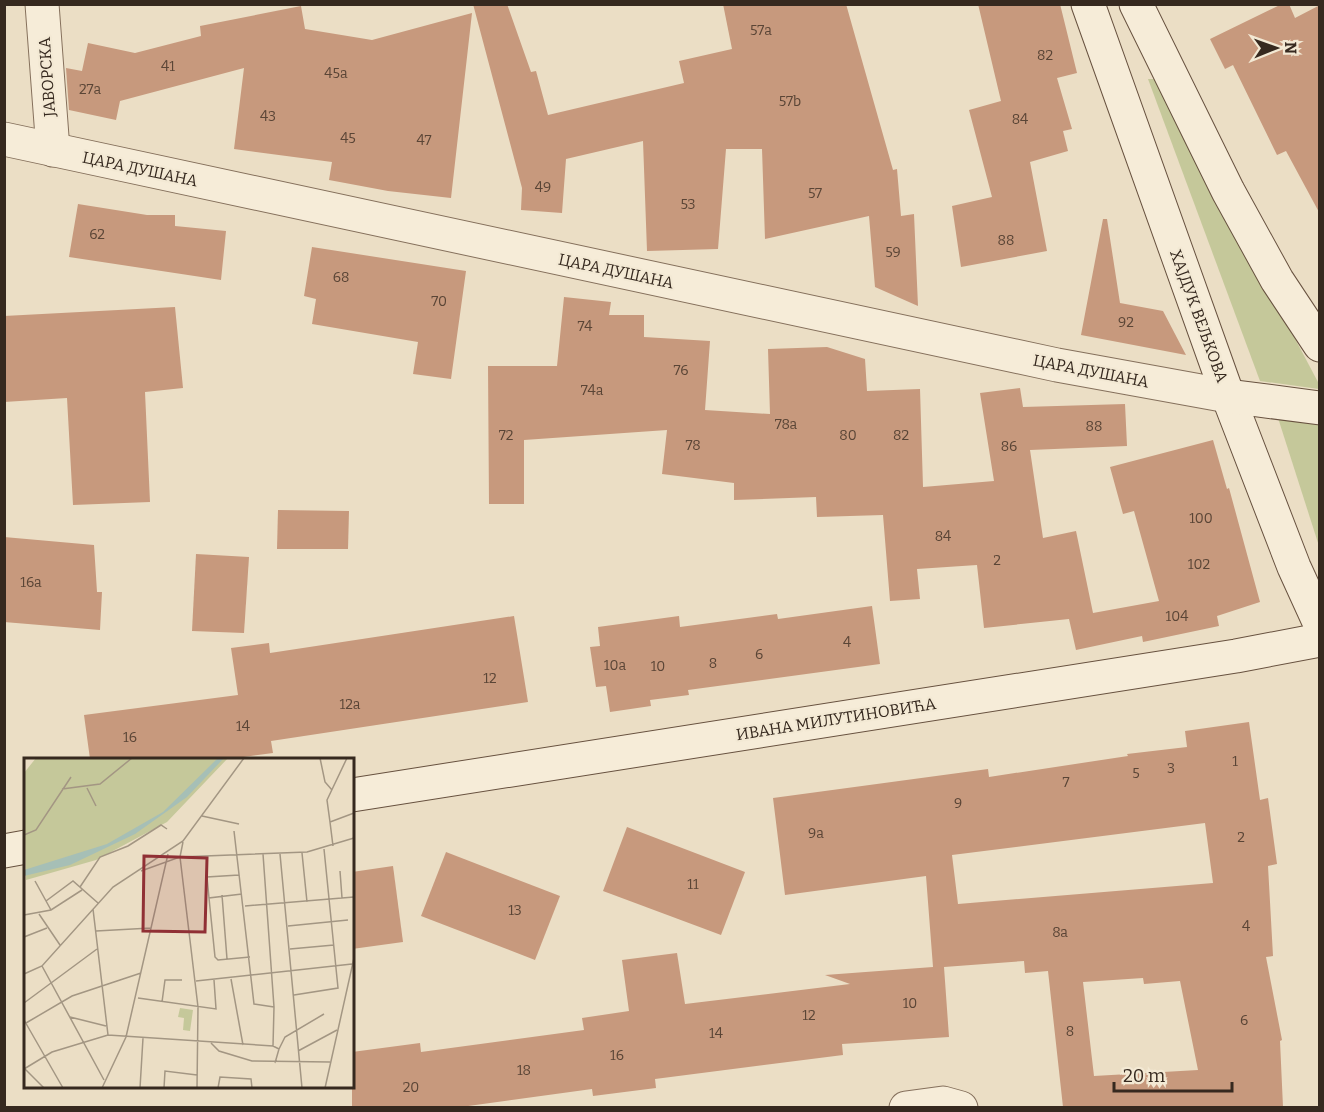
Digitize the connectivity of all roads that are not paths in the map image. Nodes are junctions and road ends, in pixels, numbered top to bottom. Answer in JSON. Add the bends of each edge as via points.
{"nodes":[{"id":1,"x":42,"y":4,"type":"edge"},
{"id":2,"x":1088,"y":4,"type":"edge"},
{"id":3,"x":1136,"y":4,"type":"edge"},
{"id":4,"x":4,"y":140,"type":"edge"},
{"id":5,"x":53,"y":150,"type":"junction"},
{"id":6,"x":1320,"y":345,"type":"edge"},
{"id":7,"x":1228,"y":396,"type":"junction"},
{"id":8,"x":1320,"y":408,"type":"edge"},
{"id":9,"x":1320,"y":624,"type":"edge"},
{"id":10,"x":1320,"y":640,"type":"edge"},
{"id":11,"x":354,"y":795,"type":"edge"},
{"id":12,"x":24,"y":847,"type":"edge"},
{"id":13,"x":4,"y":851,"type":"edge"},
{"id":14,"x":906,"y":1107,"type":"edge"},
{"id":15,"x":961,"y":1107,"type":"edge"}],
"edges":[{"from":1,"to":5,"type":"street","name":"ЈАВОРСКА"},
{"from":2,"to":7,"type":"street","name":"ХАЈДУК ВЕЉКОВА"},
{"from":3,"to":6,"type":"street","via":[[1228,191],[1277,280]]},
{"from":4,"to":5,"type":"street","name":"ЦАРА ДУШАНА"},
{"from":5,"to":7,"type":"street","name":"ЦАРА ДУШАНА","via":[[1057,365]]},
{"from":7,"to":8,"type":"street","name":"ЦАРА ДУШАНА"},
{"from":7,"to":9,"type":"street","name":"ХАЈДУК ВЕЉКОВА"},
{"from":10,"to":11,"type":"street","name":"ИВАНА МИЛУТИНОВИЋА"},
{"from":12,"to":13,"type":"street"},
{"from":14,"to":15,"type":"street","via":[[943,1103]]}]}
